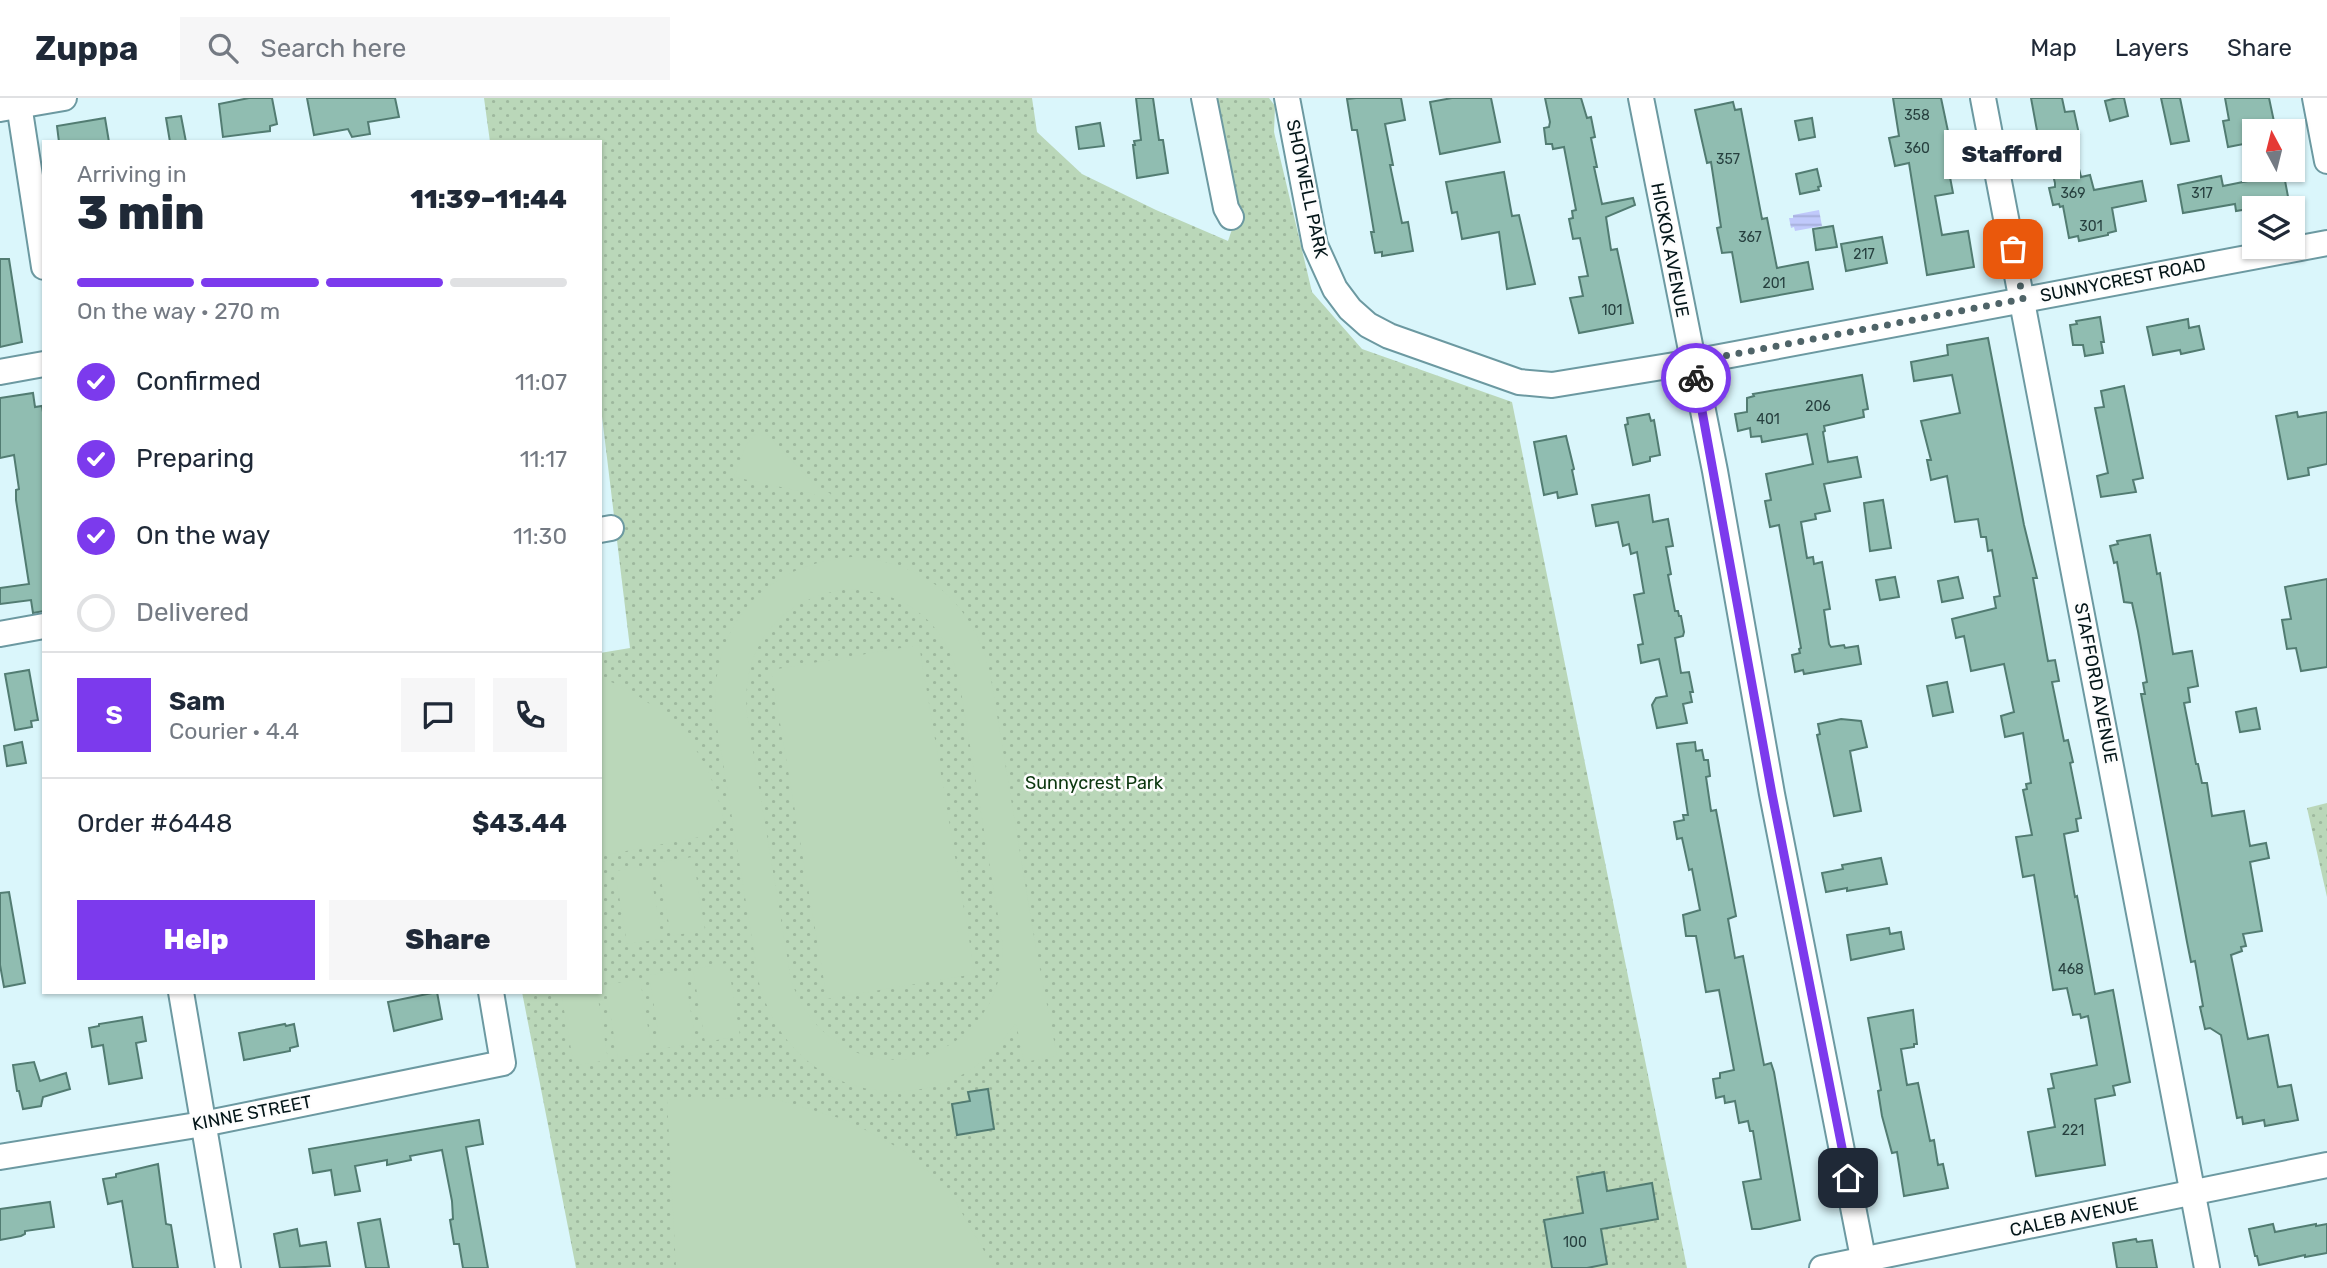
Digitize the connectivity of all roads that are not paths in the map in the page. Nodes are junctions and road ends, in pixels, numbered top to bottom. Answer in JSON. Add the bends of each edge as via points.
{"nodes":[{"id":1,"x":64,"y":98,"type":"edge"},
{"id":2,"x":1203,"y":98,"type":"edge"},
{"id":3,"x":1287,"y":98,"type":"edge"},
{"id":4,"x":1641,"y":98,"type":"edge"},
{"id":5,"x":1983,"y":98,"type":"edge"},
{"id":6,"x":2315,"y":98,"type":"edge"},
{"id":7,"x":13,"y":104,"type":"edge"},
{"id":8,"x":2327,"y":162,"type":"edge"},
{"id":9,"x":1231,"y":216,"type":"dead end"},
{"id":10,"x":2327,"y":243,"type":"edge"},
{"id":11,"x":42,"y":256,"type":"edge"},
{"id":12,"x":2023,"y":299,"type":"junction"},
{"id":13,"x":1693,"y":362,"type":"junction"},
{"id":14,"x":42,"y":364,"type":"edge"},
{"id":15,"x":1466,"y":365,"type":"joint"},
{"id":16,"x":0,"y":372,"type":"edge"},
{"id":17,"x":42,"y":626,"type":"edge"},
{"id":18,"x":0,"y":634,"type":"edge"},
{"id":19,"x":181,"y":994,"type":"edge"},
{"id":20,"x":491,"y":994,"type":"edge"},
{"id":21,"x":203,"y":1124,"type":"junction"},
{"id":22,"x":0,"y":1157,"type":"edge"},
{"id":23,"x":2327,"y":1165,"type":"edge"},
{"id":24,"x":2193,"y":1192,"type":"junction"},
{"id":25,"x":1865,"y":1264,"type":"edge"},
{"id":26,"x":228,"y":1268,"type":"edge"},
{"id":27,"x":1822,"y":1268,"type":"edge"},
{"id":28,"x":2207,"y":1268,"type":"edge"}],
"edges":[{"from":1,"to":7,"type":"street"},
{"from":2,"to":9,"type":"street"},
{"from":3,"to":15,"type":"street","name":"SHOTWELL PARK","via":[[1315,245],[1335,289],[1368,325]]},
{"from":4,"to":13,"type":"street","name":"HICKOK AVENUE"},
{"from":5,"to":12,"type":"street","name":"STAFFORD AVENUE"},
{"from":6,"to":8,"type":"street"},
{"from":7,"to":11,"type":"street"},
{"from":10,"to":12,"type":"street","name":"SUNNYCREST ROAD"},
{"from":12,"to":13,"type":"street","name":"SUNNYCREST ROAD"},
{"from":12,"to":24,"type":"street","name":"STAFFORD AVENUE"},
{"from":13,"to":15,"type":"street","name":"SUNNYCREST ROAD","via":[[1552,385],[1519,382]]},
{"from":13,"to":25,"type":"street","name":"HICKOK AVENUE"},
{"from":14,"to":16,"type":"street"},
{"from":17,"to":18,"type":"street"},
{"from":19,"to":21,"type":"street"},
{"from":20,"to":21,"type":"street","name":"KINNE STREET","via":[[503,1063]]},
{"from":21,"to":22,"type":"street","name":"KINNE STREET"},
{"from":21,"to":26,"type":"street"},
{"from":23,"to":24,"type":"street","name":"CALEB AVENUE"},
{"from":24,"to":25,"type":"street","name":"CALEB AVENUE"},
{"from":24,"to":28,"type":"street","name":"STAFFORD AVENUE"},
{"from":25,"to":27,"type":"street","name":"CALEB AVENUE"}]}
